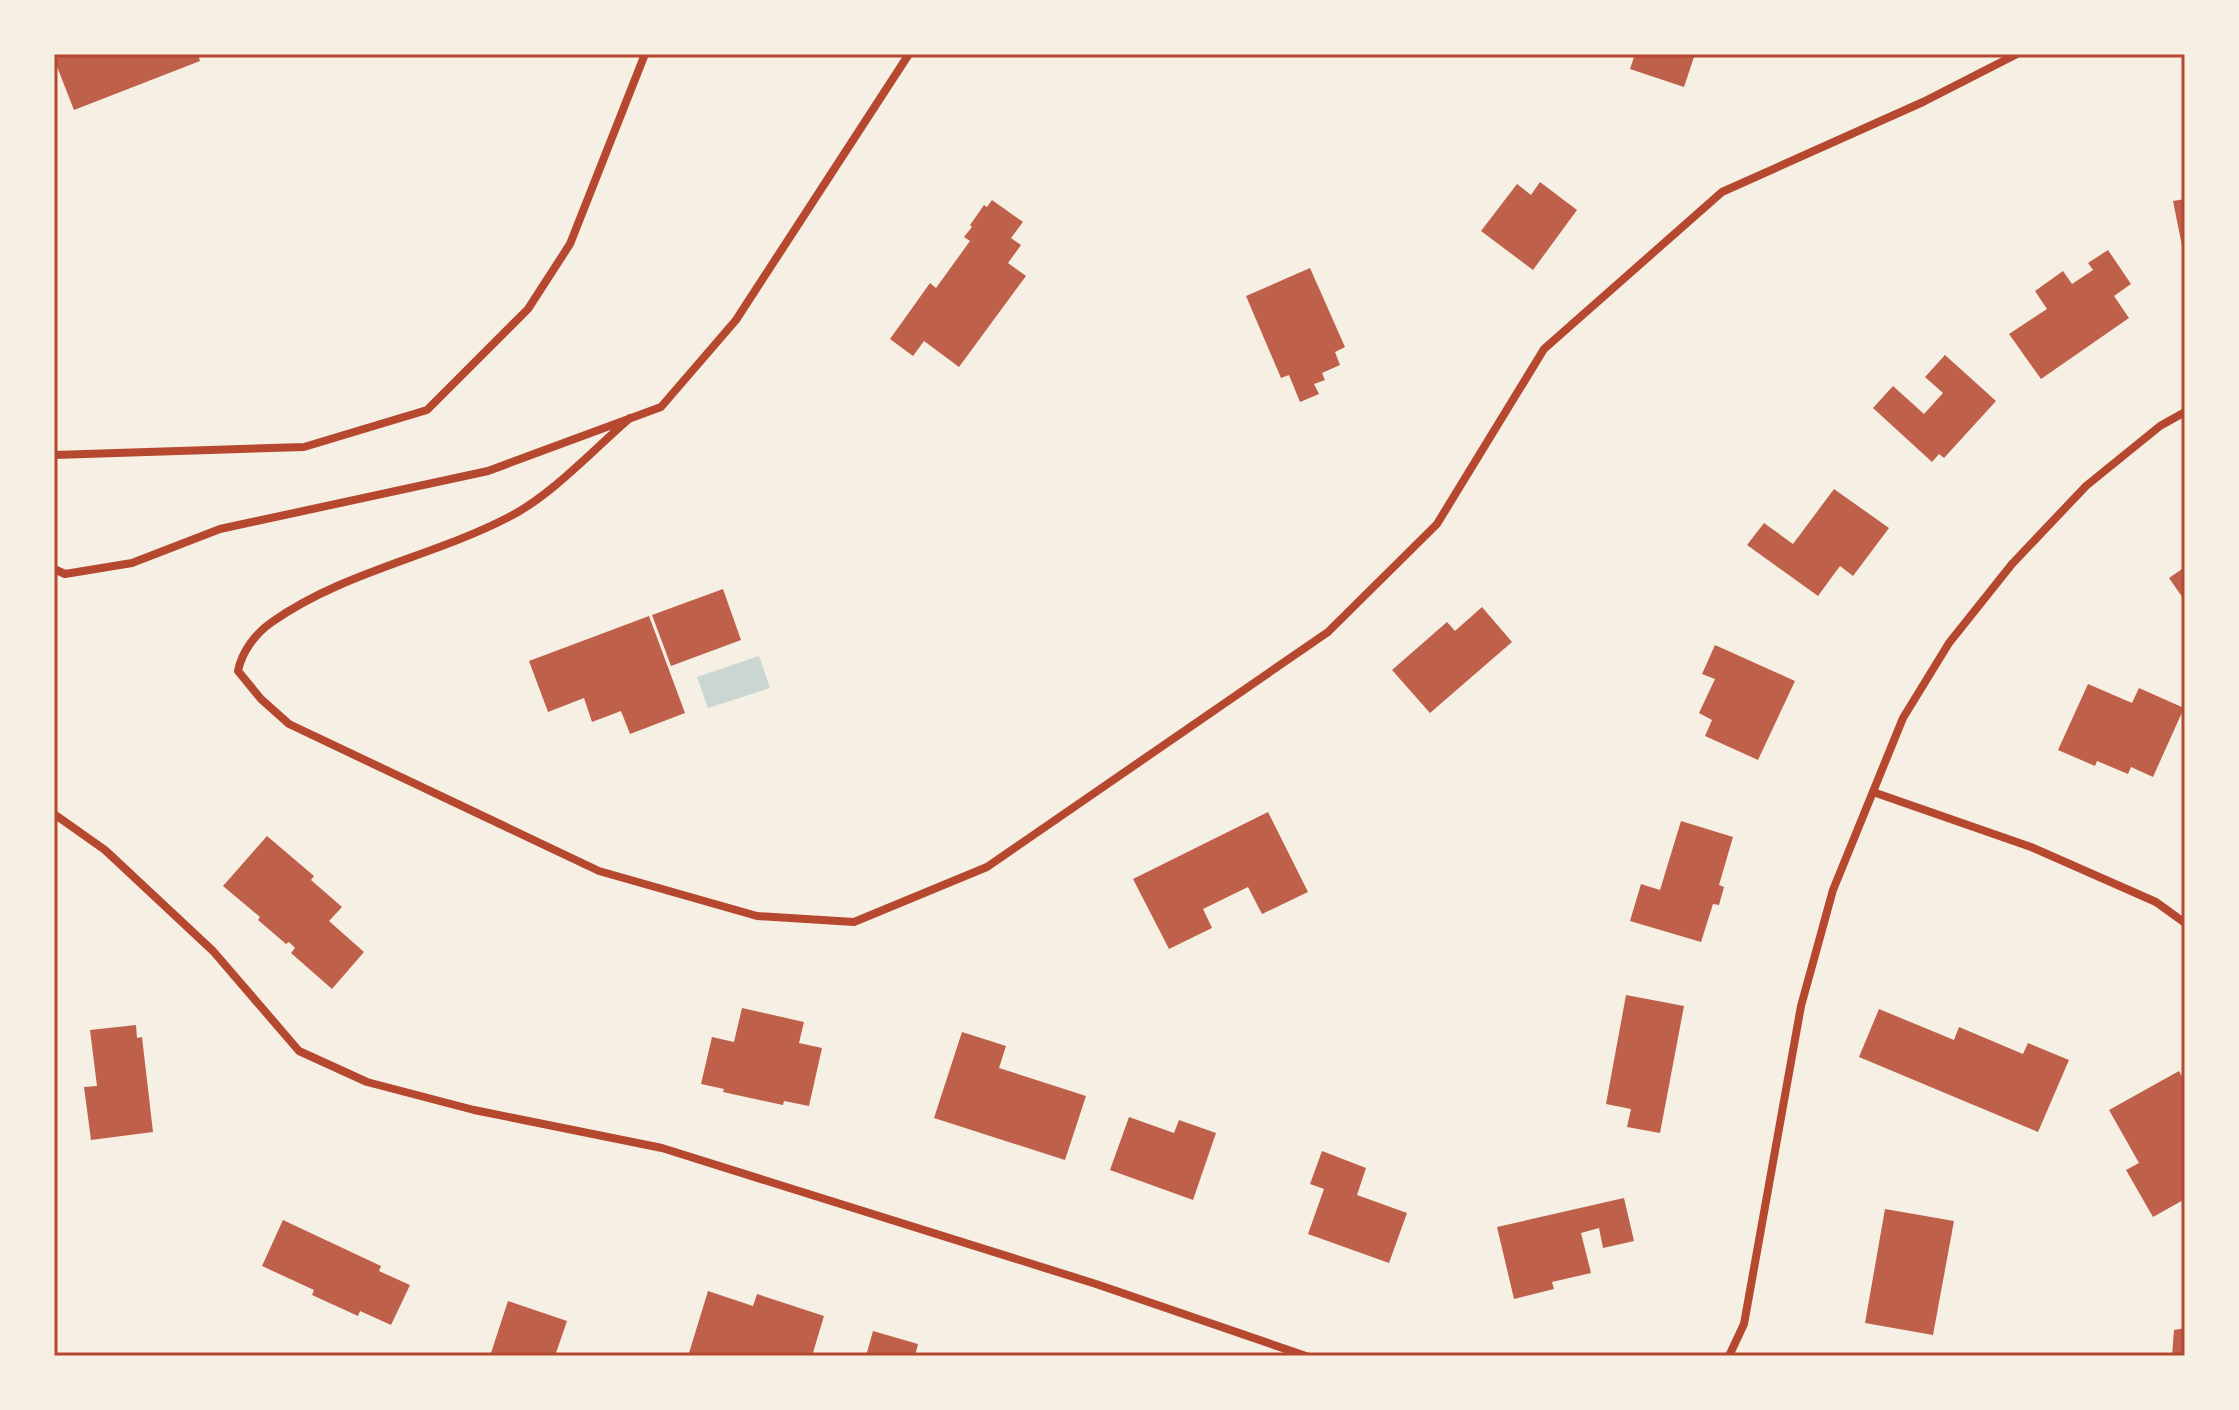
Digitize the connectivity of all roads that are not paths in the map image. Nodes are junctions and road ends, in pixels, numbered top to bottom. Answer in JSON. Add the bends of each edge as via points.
{"nodes":[{"id":1,"x":645,"y":54,"type":"edge"},
{"id":2,"x":909,"y":54,"type":"edge"},
{"id":3,"x":2017,"y":54,"type":"edge"},
{"id":4,"x":2185,"y":412,"type":"edge"},
{"id":5,"x":630,"y":418,"type":"junction"},
{"id":6,"x":54,"y":455,"type":"edge"},
{"id":7,"x":54,"y":569,"type":"edge"},
{"id":8,"x":1873,"y":792,"type":"junction"},
{"id":9,"x":54,"y":814,"type":"edge"},
{"id":10,"x":2185,"y":923,"type":"edge"},
{"id":11,"x":1306,"y":1356,"type":"edge"},
{"id":12,"x":1729,"y":1356,"type":"edge"}],
"edges":[{"from":1,"to":6,"type":"street","via":[[570,244],[528,309],[427,410],[304,447]]},
{"from":2,"to":5,"type":"street","via":[[736,320],[661,407]]},
{"from":3,"to":5,"type":"street","via":[[1722,192],[1544,349],[1437,524],[1328,632],[987,867],[854,922],[757,916],[599,871],[289,724],[238,671],[246,648],[270,623],[335,586],[508,518],[545,493]]},
{"from":4,"to":8,"type":"street","via":[[2086,486],[2012,564],[1949,643],[1903,718]]},
{"from":5,"to":7,"type":"street","via":[[488,471],[220,529],[132,563],[65,574]]},
{"from":8,"to":10,"type":"street","via":[[2031,847],[2156,902]]},
{"from":8,"to":12,"type":"street","via":[[1833,890],[1801,1006],[1744,1324]]},
{"from":9,"to":11,"type":"street","via":[[105,850],[213,951],[299,1051],[367,1082],[662,1148]]}]}
